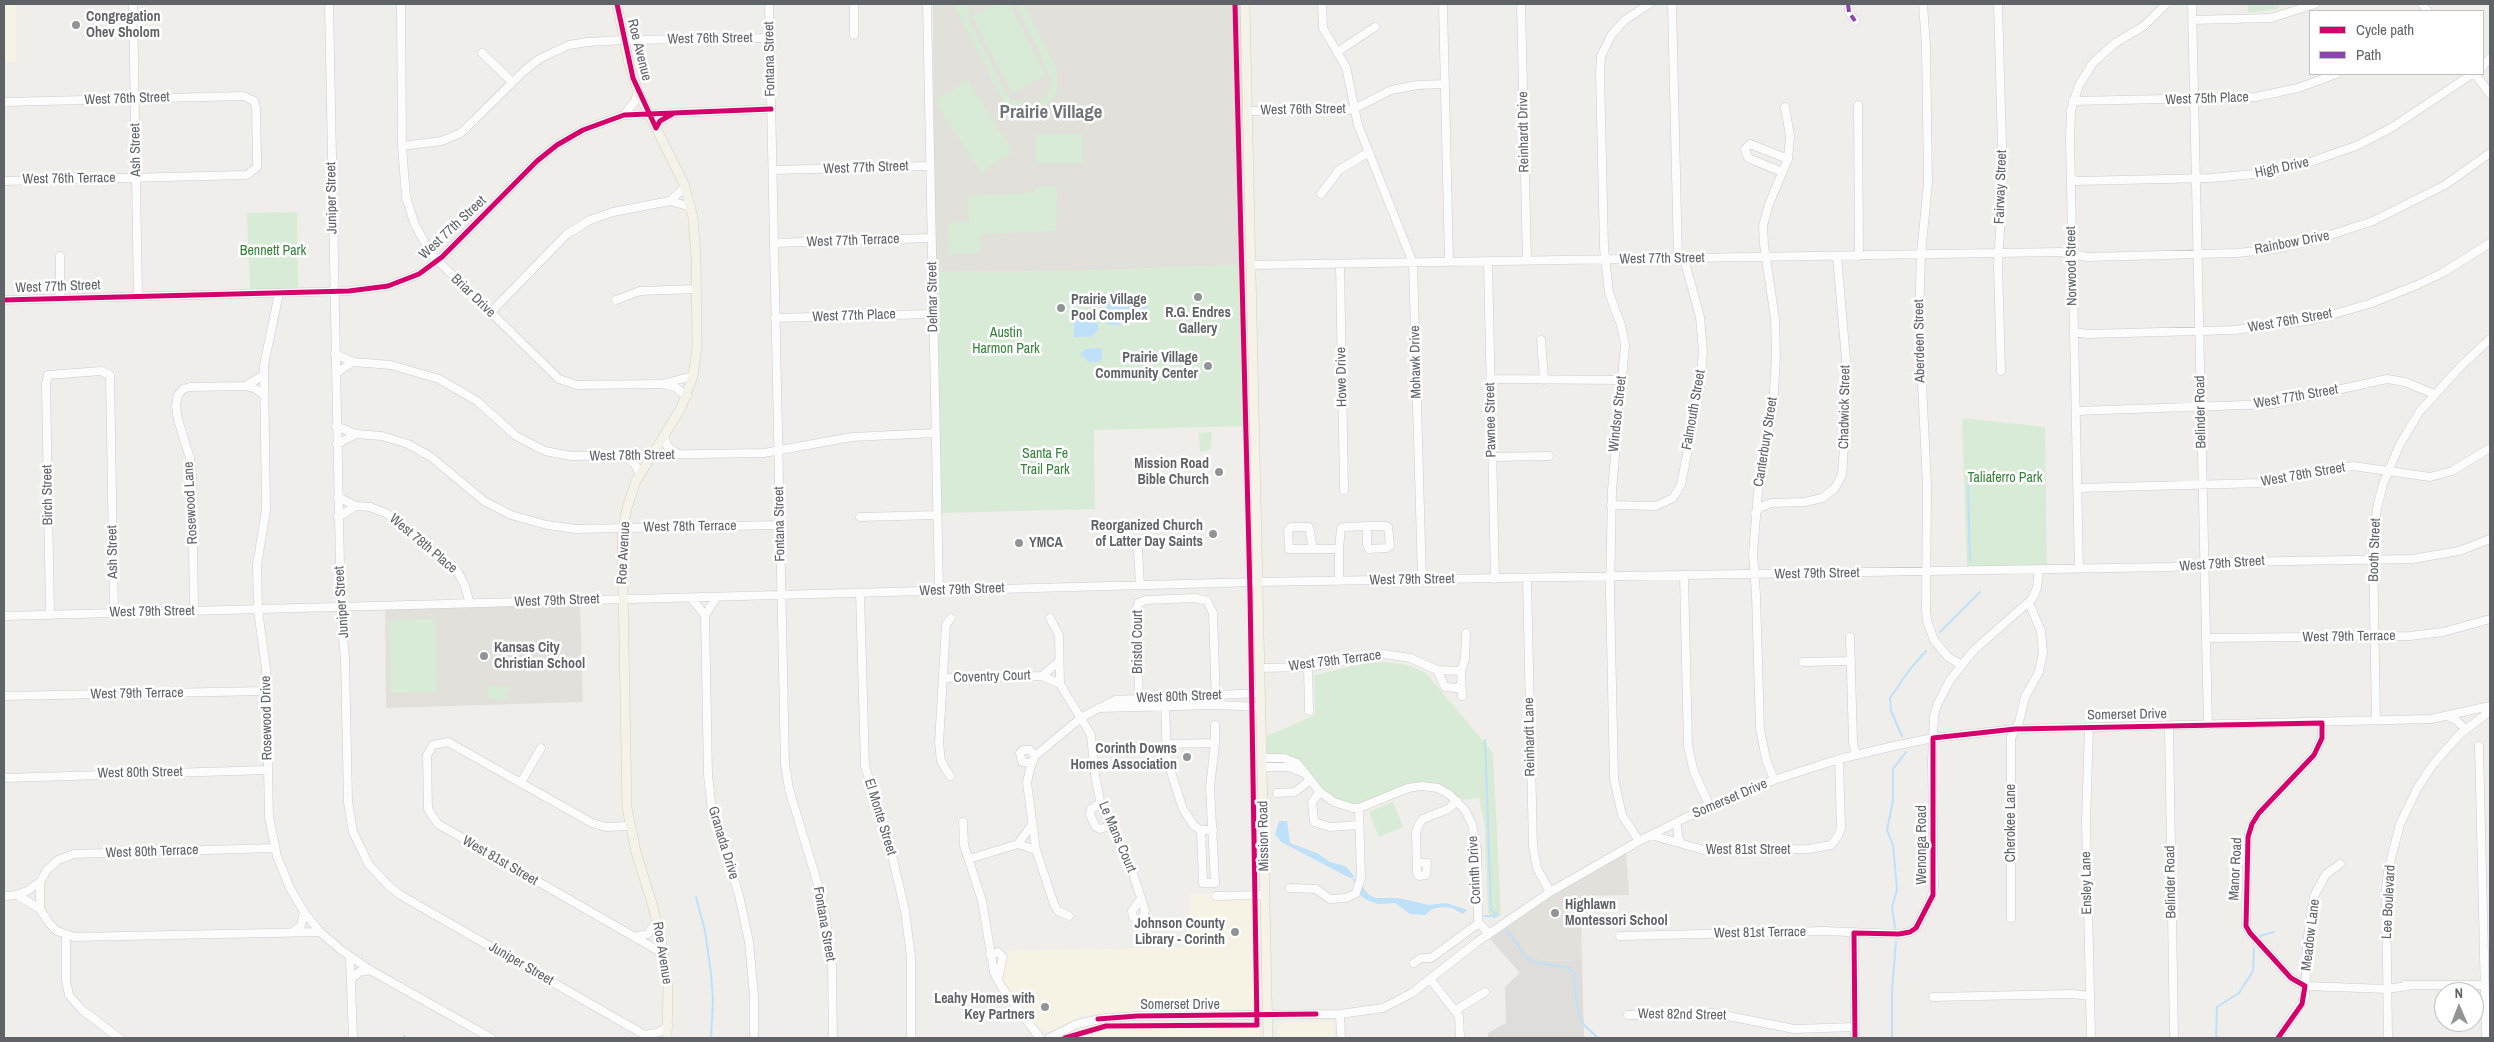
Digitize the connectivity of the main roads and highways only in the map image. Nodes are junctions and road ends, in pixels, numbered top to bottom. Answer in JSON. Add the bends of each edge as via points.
{"nodes":[{"id":1,"x":617,"y":4,"type":"edge"},
{"id":2,"x":1245,"y":4,"type":"edge"},
{"id":3,"x":667,"y":1038,"type":"edge"},
{"id":4,"x":1268,"y":1038,"type":"edge"}],
"edges":[{"from":1,"to":3,"type":"main road","name":"Roe Avenue","via":[[638,92],[677,167],[691,207],[695,234],[697,348],[693,376],[687,396],[632,490],[623,528],[626,792],[630,826],[658,921],[664,954],[668,986]]},
{"from":2,"to":4,"type":"main road","name":"Mission Road"}]}
